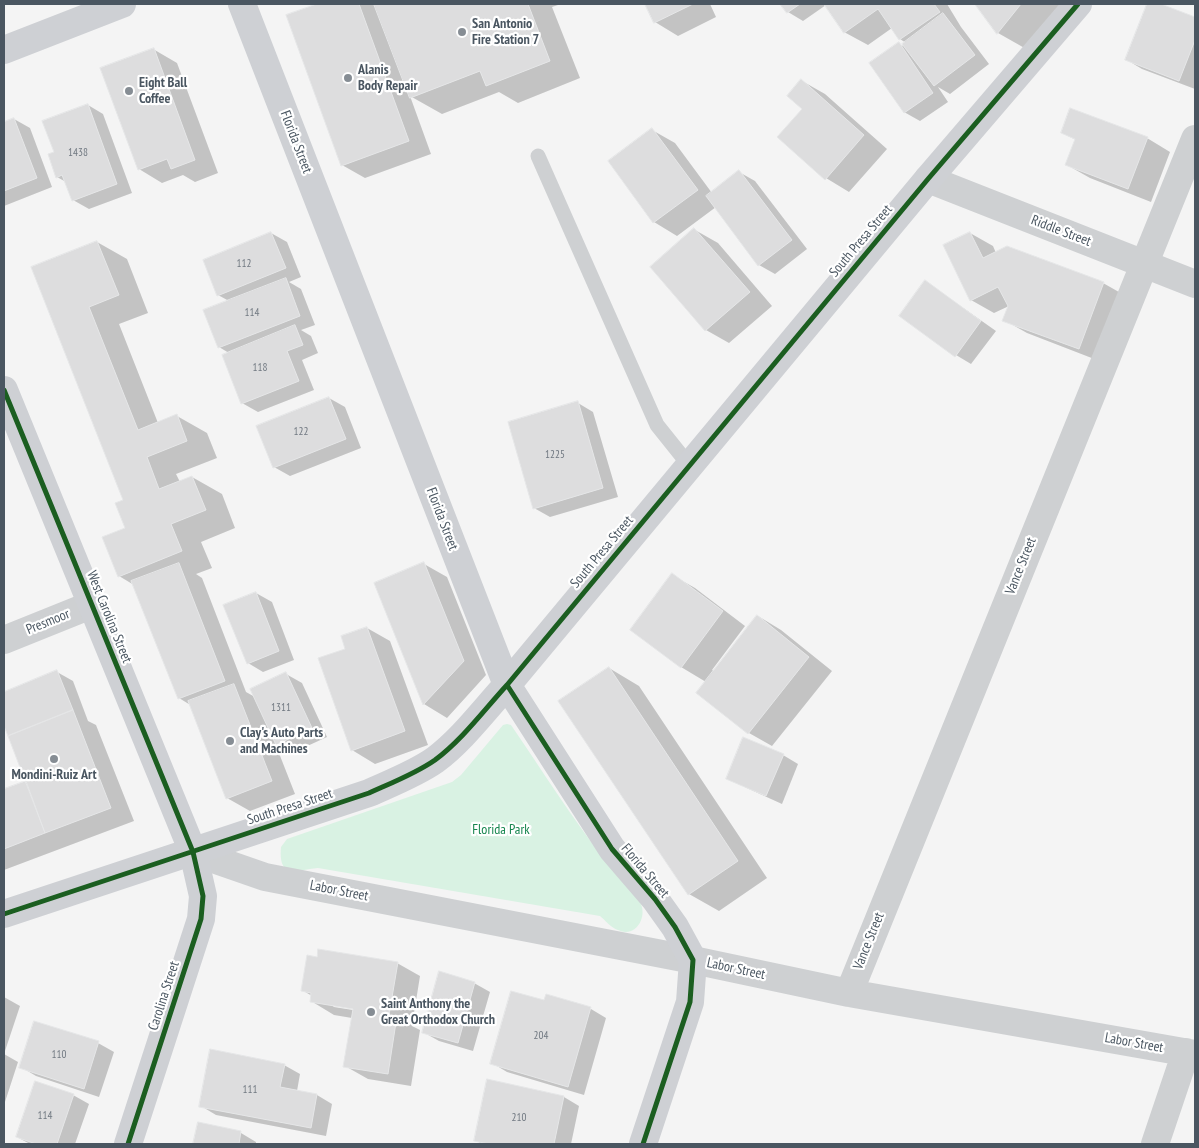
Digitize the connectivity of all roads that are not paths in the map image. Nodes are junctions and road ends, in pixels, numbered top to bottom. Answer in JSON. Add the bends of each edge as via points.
{"nodes":[{"id":1,"x":122,"y":4,"type":"edge"},
{"id":2,"x":242,"y":4,"type":"edge"},
{"id":3,"x":1078,"y":4,"type":"edge"},
{"id":4,"x":4,"y":50,"type":"edge"},
{"id":5,"x":1195,"y":139,"type":"edge"},
{"id":6,"x":538,"y":156,"type":"dead end"},
{"id":7,"x":928,"y":179,"type":"junction"},
{"id":8,"x":1144,"y":262,"type":"junction"},
{"id":9,"x":1195,"y":284,"type":"edge"},
{"id":10,"x":4,"y":390,"type":"edge"},
{"id":11,"x":690,"y":465,"type":"junction"},
{"id":12,"x":91,"y":605,"type":"junction"},
{"id":13,"x":4,"y":640,"type":"edge"},
{"id":14,"x":507,"y":685,"type":"junction"},
{"id":15,"x":193,"y":852,"type":"junction"},
{"id":16,"x":4,"y":914,"type":"edge"},
{"id":17,"x":693,"y":960,"type":"junction"},
{"id":18,"x":848,"y":993,"type":"junction"},
{"id":19,"x":1190,"y":1053,"type":"edge"},
{"id":20,"x":128,"y":1144,"type":"edge"},
{"id":21,"x":643,"y":1144,"type":"edge"},
{"id":22,"x":1156,"y":1144,"type":"edge"}],
"edges":[{"from":1,"to":4,"type":"street"},
{"from":2,"to":14,"type":"street","name":"Florida Street"},
{"from":3,"to":7,"type":"street","name":"South Presa Street"},
{"from":5,"to":8,"type":"street","name":"Vance Street"},
{"from":6,"to":11,"type":"lane","via":[[657,425]]},
{"from":7,"to":8,"type":"street","name":"Riddle Street"},
{"from":7,"to":11,"type":"street","name":"South Presa Street"},
{"from":8,"to":9,"type":"street","name":"Riddle Street"},
{"from":8,"to":18,"type":"street","name":"Vance Street"},
{"from":10,"to":12,"type":"street","name":"West Carolina Street"},
{"from":11,"to":14,"type":"street","name":"South Presa Street"},
{"from":12,"to":13,"type":"street","name":"Presmoor"},
{"from":12,"to":15,"type":"street","name":"West Carolina Street"},
{"from":14,"to":15,"type":"street","name":"South Presa Street","via":[[457,740],[434,760],[406,776],[369,793]]},
{"from":14,"to":17,"type":"street","name":"Florida Street","via":[[612,849],[655,899]]},
{"from":15,"to":16,"type":"street","name":"South Presa Street"},
{"from":15,"to":17,"type":"street","name":"Labor Street","via":[[265,877]]},
{"from":15,"to":20,"type":"street","name":"Carolina Street","via":[[203,896],[201,919]]},
{"from":17,"to":18,"type":"street","name":"Labor Street"},
{"from":17,"to":21,"type":"street","via":[[690,1002]]},
{"from":18,"to":19,"type":"street","name":"Labor Street"},
{"from":19,"to":22,"type":"street"}]}
